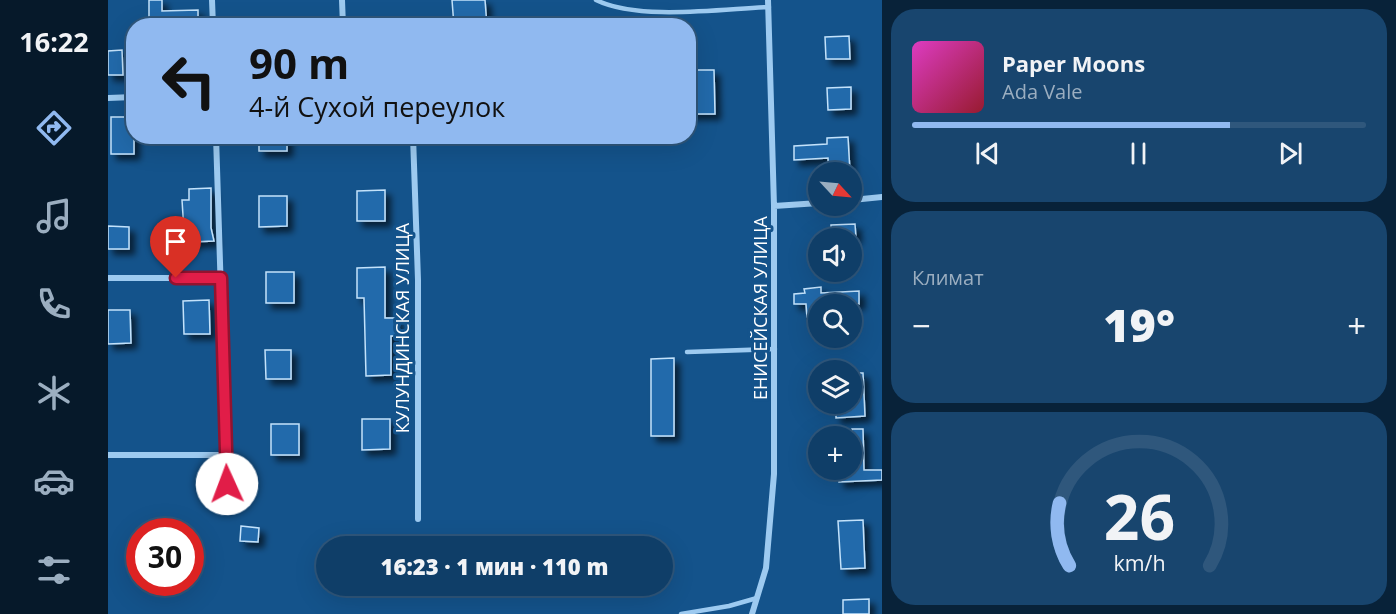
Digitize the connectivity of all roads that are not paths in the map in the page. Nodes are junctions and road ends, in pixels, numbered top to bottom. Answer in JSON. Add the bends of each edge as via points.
{"nodes":[{"id":1,"x":212,"y":0,"type":"edge"},
{"id":2,"x":342,"y":0,"type":"edge"},
{"id":3,"x":596,"y":0,"type":"edge"},
{"id":4,"x":769,"y":4,"type":"edge"},
{"id":5,"x":213,"y":18,"type":"edge"},
{"id":6,"x":343,"y":18,"type":"edge"},
{"id":7,"x":126,"y":97,"type":"edge"},
{"id":8,"x":108,"y":98,"type":"edge"},
{"id":9,"x":216,"y":144,"type":"edge"},
{"id":10,"x":413,"y":144,"type":"edge"},
{"id":11,"x":882,"y":197,"type":"edge"},
{"id":12,"x":862,"y":199,"type":"edge"},
{"id":13,"x":808,"y":203,"type":"edge"},
{"id":14,"x":774,"y":206,"type":"junction"},
{"id":15,"x":108,"y":278,"type":"edge"},
{"id":16,"x":221,"y":278,"type":"junction"},
{"id":17,"x":775,"y":349,"type":"junction"},
{"id":18,"x":687,"y":352,"type":"dead end"},
{"id":19,"x":108,"y":455,"type":"edge"},
{"id":20,"x":226,"y":455,"type":"junction"},
{"id":21,"x":227,"y":484,"type":"dead end"},
{"id":22,"x":418,"y":519,"type":"dead end"},
{"id":23,"x":757,"y":598,"type":"junction"},
{"id":24,"x":681,"y":614,"type":"edge"},
{"id":25,"x":752,"y":614,"type":"edge"}],
"edges":[{"from":1,"to":5,"type":"street"},
{"from":2,"to":6,"type":"street"},
{"from":3,"to":4,"type":"lane","via":[[618,8],[652,11]]},
{"from":4,"to":14,"type":"street","name":"ЕНИСЕЙСКАЯ УЛИЦА"},
{"from":7,"to":8,"type":"street"},
{"from":9,"to":16,"type":"street"},
{"from":10,"to":22,"type":"street","name":"КУЛУНДИНСКАЯ УЛИЦА","via":[[418,280]]},
{"from":11,"to":12,"type":"street"},
{"from":13,"to":14,"type":"street"},
{"from":14,"to":17,"type":"street","name":"ЕНИСЕЙСКАЯ УЛИЦА"},
{"from":15,"to":16,"type":"street"},
{"from":16,"to":20,"type":"street"},
{"from":17,"to":18,"type":"lane"},
{"from":17,"to":23,"type":"street","name":"ЕНИСЕЙСКАЯ УЛИЦА","via":[[772,520],[766,568]]},
{"from":19,"to":20,"type":"street"},
{"from":20,"to":21,"type":"street"},
{"from":23,"to":24,"type":"lane"},
{"from":23,"to":25,"type":"street","name":"ЕНИСЕЙСКАЯ УЛИЦА"}]}
